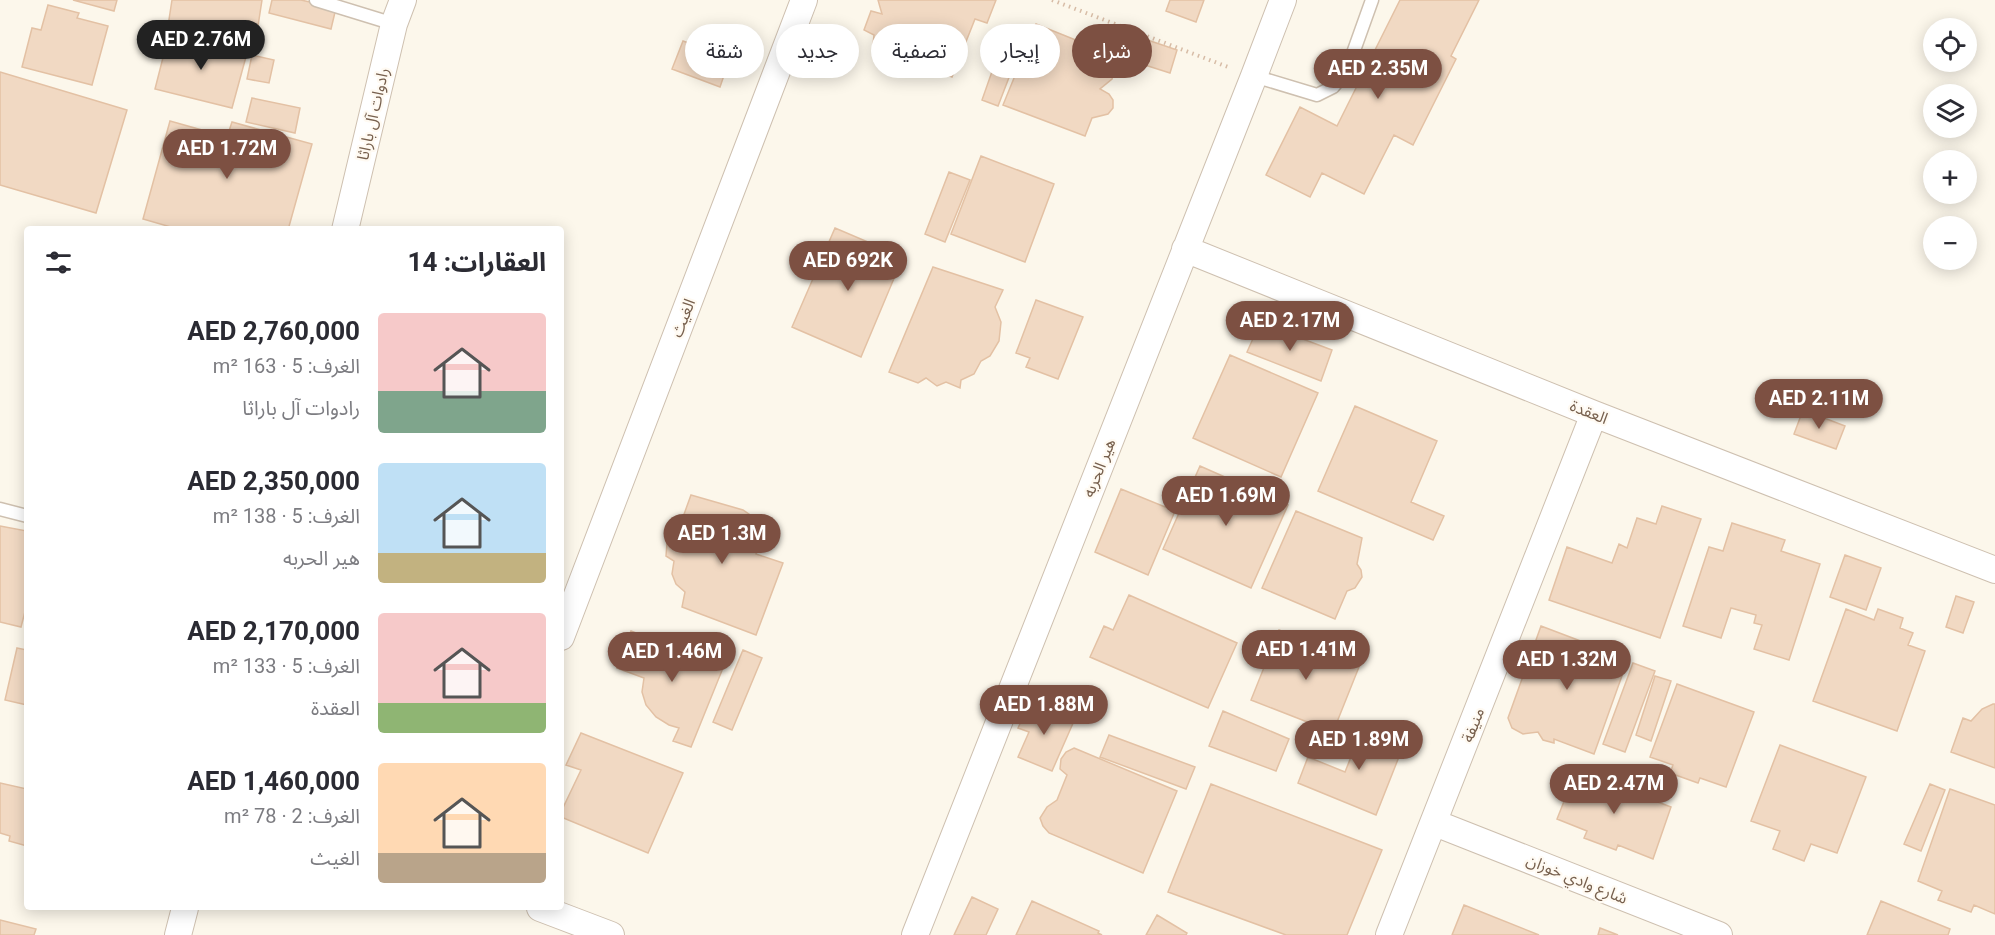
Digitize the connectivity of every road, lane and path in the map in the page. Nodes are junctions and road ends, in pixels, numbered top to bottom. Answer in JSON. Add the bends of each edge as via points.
{"nodes":[{"id":1,"x":316,"y":0,"type":"edge"},
{"id":2,"x":804,"y":0,"type":"edge"},
{"id":3,"x":1052,"y":0,"type":"edge"},
{"id":4,"x":1282,"y":0,"type":"edge"},
{"id":5,"x":1372,"y":0,"type":"edge"},
{"id":6,"x":399,"y":12,"type":"edge"},
{"id":7,"x":1254,"y":76,"type":"junction"},
{"id":8,"x":346,"y":226,"type":"edge"},
{"id":9,"x":1185,"y":249,"type":"junction"},
{"id":10,"x":1594,"y":414,"type":"junction"},
{"id":11,"x":0,"y":509,"type":"edge"},
{"id":12,"x":24,"y":515,"type":"edge"},
{"id":13,"x":1995,"y":570,"type":"edge"},
{"id":14,"x":564,"y":629,"type":"edge"},
{"id":15,"x":1435,"y":823,"type":"junction"},
{"id":16,"x":184,"y":910,"type":"edge"},
{"id":17,"x":545,"y":910,"type":"edge"},
{"id":18,"x":178,"y":935,"type":"edge"},
{"id":19,"x":611,"y":935,"type":"edge"},
{"id":20,"x":915,"y":935,"type":"edge"},
{"id":21,"x":1389,"y":935,"type":"edge"},
{"id":22,"x":1719,"y":935,"type":"edge"}],
"edges":[{"from":1,"to":6,"type":"lane"},
{"from":2,"to":14,"type":"street","name":"الغيث"},
{"from":3,"to":7,"type":"path"},
{"from":4,"to":7,"type":"street","name":"هير الحربه"},
{"from":5,"to":7,"type":"lane","via":[[1347,70],[1333,87],[1317,95]]},
{"from":6,"to":8,"type":"street","name":"رادوات آل باراثا"},
{"from":7,"to":9,"type":"street","name":"هير الحربه"},
{"from":9,"to":10,"type":"street","name":"العقدة"},
{"from":9,"to":20,"type":"street","name":"هير الحربه"},
{"from":10,"to":13,"type":"street","name":"العقدة"},
{"from":10,"to":15,"type":"street","name":"منيفة"},
{"from":11,"to":12,"type":"lane"},
{"from":15,"to":21,"type":"street","name":"منيفة"},
{"from":15,"to":22,"type":"street","name":"شارع وادي خوزان"},
{"from":16,"to":18,"type":"street"},
{"from":17,"to":19,"type":"street"}]}
